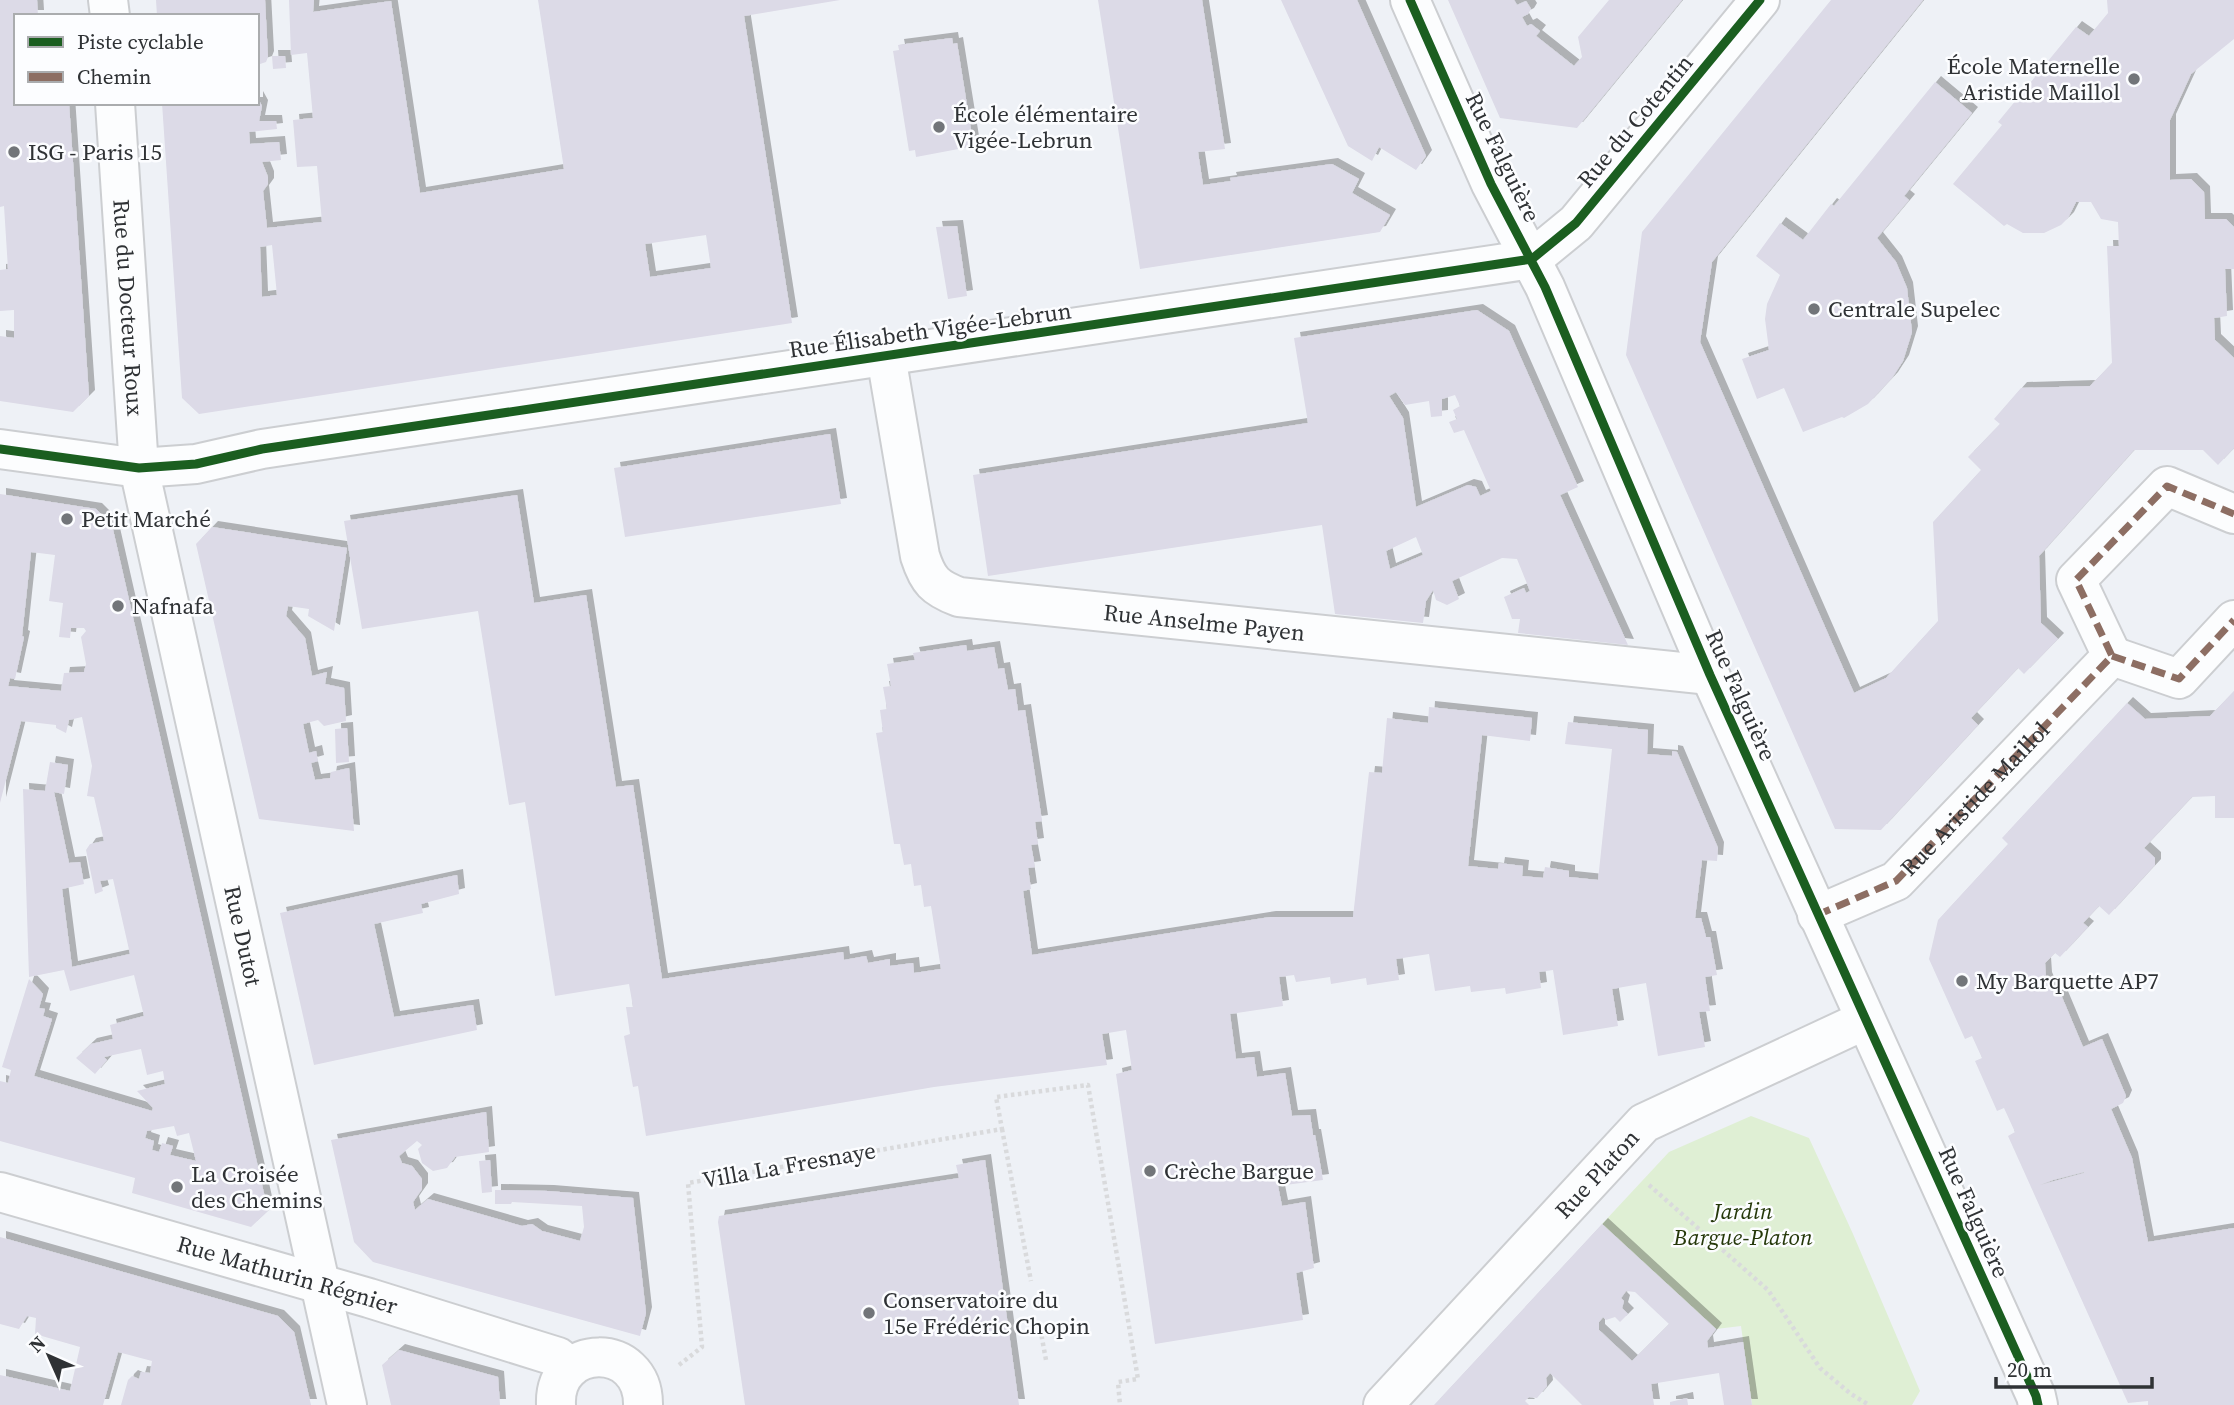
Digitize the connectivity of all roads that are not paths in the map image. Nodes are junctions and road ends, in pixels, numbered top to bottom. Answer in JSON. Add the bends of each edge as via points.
{"nodes":[{"id":1,"x":1410,"y":0,"type":"edge"},
{"id":2,"x":1760,"y":0,"type":"edge"},
{"id":3,"x":115,"y":105,"type":"edge"},
{"id":4,"x":1532,"y":260,"type":"junction"},
{"id":5,"x":886,"y":356,"type":"junction"},
{"id":6,"x":0,"y":449,"type":"edge"},
{"id":7,"x":139,"y":468,"type":"junction"},
{"id":8,"x":2234,"y":514,"type":"edge"},
{"id":9,"x":2234,"y":620,"type":"edge"},
{"id":10,"x":2112,"y":656,"type":"junction"},
{"id":11,"x":1710,"y":675,"type":"junction"},
{"id":12,"x":1817,"y":915,"type":"junction"},
{"id":13,"x":1865,"y":1020,"type":"junction"},
{"id":14,"x":0,"y":1192,"type":"edge"},
{"id":15,"x":320,"y":1283,"type":"junction"},
{"id":16,"x":570,"y":1368,"type":"junction"},
{"id":17,"x":643,"y":1399,"type":"edge"},
{"id":18,"x":346,"y":1405,"type":"edge"},
{"id":19,"x":556,"y":1405,"type":"edge"},
{"id":20,"x":1383,"y":1405,"type":"edge"},
{"id":21,"x":2038,"y":1405,"type":"edge"}],
"edges":[{"from":1,"to":4,"type":"street","name":"Rue Falguière","via":[[1492,184]]},
{"from":2,"to":4,"type":"street","name":"Rue du Cotentin","via":[[1576,223]]},
{"from":3,"to":7,"type":"street","name":"Rue du Docteur Roux"},
{"from":4,"to":5,"type":"street","name":"Rue Élisabeth Vigée-Lebrun"},
{"from":4,"to":11,"type":"street","name":"Rue Falguière"},
{"from":5,"to":7,"type":"street","name":"Rue Élisabeth Vigée-Lebrun","via":[[262,449],[196,464]]},
{"from":5,"to":11,"type":"street","name":"Rue Anselme Payen","via":[[920,556],[941,591],[959,597]]},
{"from":6,"to":7,"type":"street","name":"Rue Élisabeth Vigée-Lebrun"},
{"from":7,"to":15,"type":"street","name":"Rue Dutot"},
{"from":8,"to":10,"type":"street","via":[[2167,486],[2076,580]]},
{"from":9,"to":10,"type":"street","via":[[2179,678]]},
{"from":10,"to":12,"type":"street","name":"Rue Aristide Maillol","via":[[1896,881]]},
{"from":11,"to":12,"type":"street","name":"Rue Falguière"},
{"from":12,"to":13,"type":"street","name":"Rue Falguière"},
{"from":13,"to":20,"type":"street","name":"Rue Platon","via":[[1644,1123]]},
{"from":13,"to":21,"type":"street","name":"Rue Falguière"},
{"from":14,"to":15,"type":"street","name":"Rue Mathurin Régnier"},
{"from":15,"to":16,"type":"street","name":"Rue Mathurin Régnier","via":[[558,1357]]},
{"from":15,"to":18,"type":"street","name":"Rue Dutot"},
{"from":16,"to":17,"type":"street","via":[[580,1360],[607,1357],[630,1369]]},
{"from":16,"to":19,"type":"street","via":[[561,1380]]}]}
